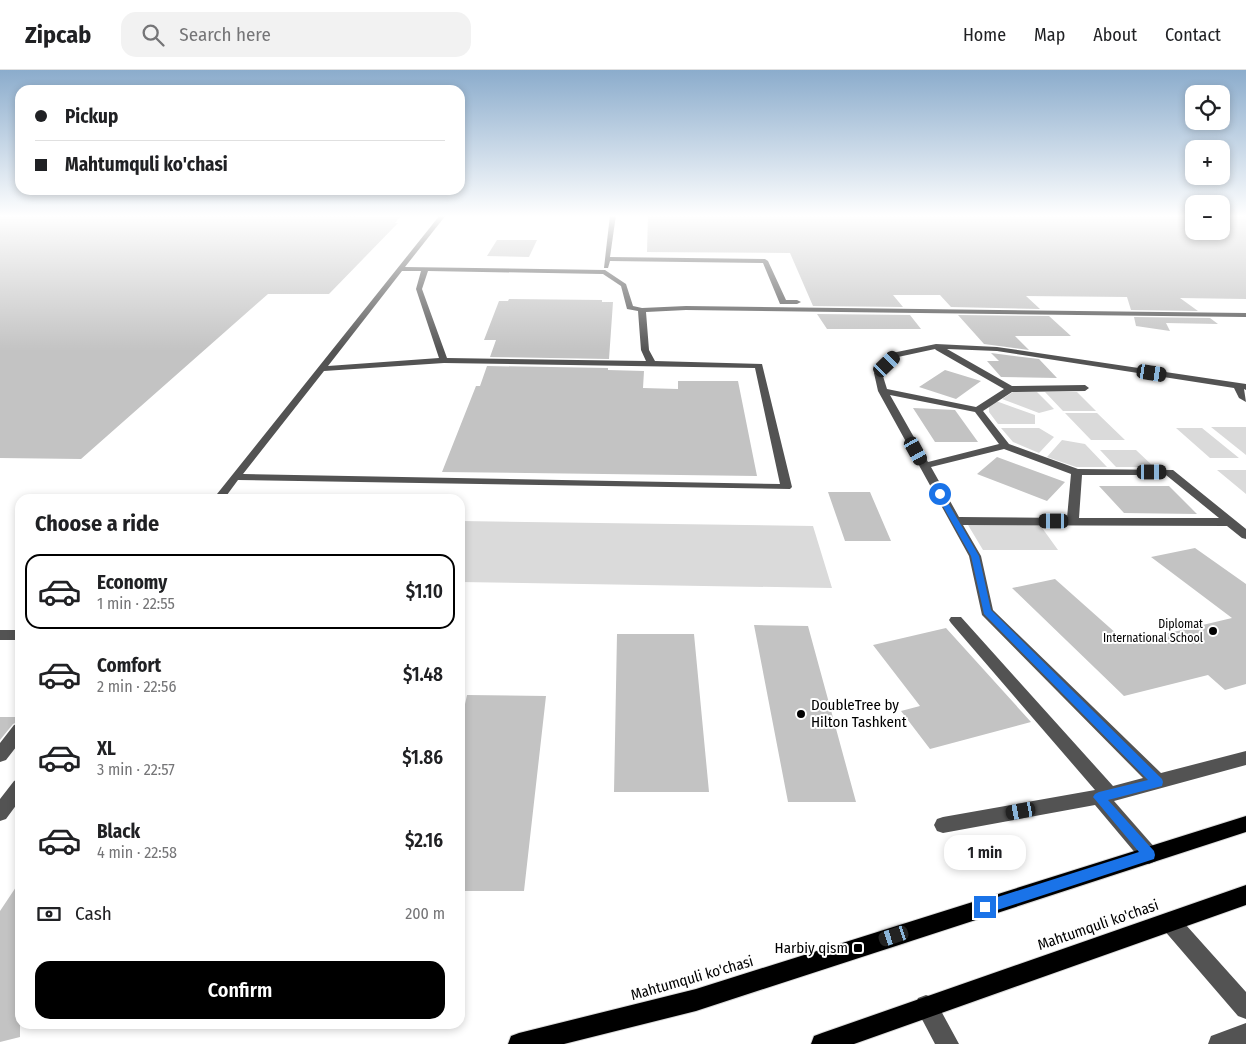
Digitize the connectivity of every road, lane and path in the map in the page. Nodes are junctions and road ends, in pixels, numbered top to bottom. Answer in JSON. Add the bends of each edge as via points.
{"nodes":[{"id":1,"x":406,"y":260,"type":"edge"},
{"id":2,"x":607,"y":260,"type":"edge"},
{"id":3,"x":722,"y":260,"type":"edge"},
{"id":4,"x":399,"y":269,"type":"junction"},
{"id":5,"x":425,"y":269,"type":"junction"},
{"id":6,"x":605,"y":272,"type":"junction"},
{"id":7,"x":642,"y":310,"type":"junction"},
{"id":8,"x":1006,"y":312,"type":"junction"},
{"id":9,"x":1246,"y":315,"type":"edge"},
{"id":10,"x":936,"y":346,"type":"junction"},
{"id":11,"x":444,"y":360,"type":"junction"},
{"id":12,"x":652,"y":364,"type":"junction"},
{"id":13,"x":320,"y":369,"type":"junction"},
{"id":14,"x":1242,"y":387,"type":"edge"},
{"id":15,"x":1085,"y":388,"type":"dead end"},
{"id":16,"x":1010,"y":389,"type":"junction"},
{"id":17,"x":884,"y":391,"type":"junction"},
{"id":18,"x":1246,"y":399,"type":"edge"},
{"id":19,"x":978,"y":410,"type":"junction"},
{"id":20,"x":1005,"y":446,"type":"junction"},
{"id":21,"x":924,"y":466,"type":"junction"},
{"id":22,"x":1077,"y":472,"type":"junction"},
{"id":23,"x":236,"y":477,"type":"junction"},
{"id":24,"x":222,"y":494,"type":"edge"},
{"id":25,"x":955,"y":521,"type":"junction"},
{"id":26,"x":1073,"y":521,"type":"junction"},
{"id":27,"x":1230,"y":522,"type":"junction"},
{"id":28,"x":1246,"y":536,"type":"edge"},
{"id":29,"x":956,"y":620,"type":"dead end"},
{"id":30,"x":0,"y":635,"type":"edge"},
{"id":31,"x":15,"y":635,"type":"edge"},
{"id":32,"x":15,"y":736,"type":"edge"},
{"id":33,"x":0,"y":755,"type":"edge"},
{"id":34,"x":1246,"y":758,"type":"edge"},
{"id":35,"x":1158,"y":782,"type":"junction"},
{"id":36,"x":15,"y":793,"type":"edge"},
{"id":37,"x":1104,"y":796,"type":"junction"},
{"id":38,"x":0,"y":813,"type":"edge"},
{"id":39,"x":1246,"y":824,"type":"edge"},
{"id":40,"x":943,"y":825,"type":"dead end"},
{"id":41,"x":1149,"y":855,"type":"junction"},
{"id":42,"x":1246,"y":895,"type":"edge"},
{"id":43,"x":1170,"y":922,"type":"junction"},
{"id":44,"x":926,"y":1006,"type":"junction"},
{"id":45,"x":1246,"y":1008,"type":"edge"},
{"id":46,"x":1246,"y":1034,"type":"edge"},
{"id":47,"x":519,"y":1044,"type":"edge"},
{"id":48,"x":822,"y":1044,"type":"edge"},
{"id":49,"x":948,"y":1044,"type":"edge"},
{"id":50,"x":1219,"y":1044,"type":"edge"}],
"edges":[{"from":1,"to":4,"type":"street"},
{"from":2,"to":6,"type":"street"},
{"from":3,"to":8,"type":"street","via":[[765,261],[783,302],[1000,305]]},
{"from":4,"to":5,"type":"street"},
{"from":4,"to":13,"type":"street"},
{"from":5,"to":6,"type":"street"},
{"from":5,"to":11,"type":"street","via":[[419,290]]},
{"from":6,"to":7,"type":"street","via":[[624,285],[630,307]]},
{"from":7,"to":8,"type":"street"},
{"from":7,"to":12,"type":"street","via":[[645,350]]},
{"from":8,"to":9,"type":"street"},
{"from":10,"to":14,"type":"street","via":[[1007,351]]},
{"from":10,"to":16,"type":"street"},
{"from":10,"to":17,"type":"street","via":[[896,355],[878,373]]},
{"from":11,"to":12,"type":"street"},
{"from":11,"to":13,"type":"street"},
{"from":12,"to":23,"type":"street","via":[[758,366],[786,487]]},
{"from":13,"to":23,"type":"street"},
{"from":14,"to":18,"type":"street","via":[[1242,396]]},
{"from":15,"to":16,"type":"street"},
{"from":16,"to":19,"type":"street"},
{"from":17,"to":19,"type":"street"},
{"from":17,"to":21,"type":"street"},
{"from":19,"to":20,"type":"street"},
{"from":20,"to":21,"type":"street"},
{"from":20,"to":22,"type":"street"},
{"from":21,"to":25,"type":"street"},
{"from":22,"to":26,"type":"street"},
{"from":22,"to":27,"type":"street","via":[[1169,472]]},
{"from":23,"to":24,"type":"street"},
{"from":25,"to":26,"type":"street"},
{"from":25,"to":35,"type":"street","via":[[975,556],[987,612]]},
{"from":26,"to":27,"type":"street"},
{"from":27,"to":28,"type":"street"},
{"from":29,"to":37,"type":"street"},
{"from":30,"to":31,"type":"street"},
{"from":32,"to":33,"type":"street"},
{"from":34,"to":35,"type":"street"},
{"from":35,"to":37,"type":"street"},
{"from":36,"to":38,"type":"street"},
{"from":37,"to":40,"type":"street"},
{"from":37,"to":41,"type":"street"},
{"from":39,"to":41,"type":"main road","name":"Mahtumquli ko'chasi"},
{"from":41,"to":47,"type":"main road","name":"Mahtumquli ko'chasi","via":[[696,1000]]},
{"from":42,"to":43,"type":"main road","name":"Mahtumquli ko'chasi"},
{"from":43,"to":44,"type":"main road","name":"Mahtumquli ko'chasi"},
{"from":43,"to":45,"type":"street"},
{"from":44,"to":48,"type":"main road","name":"Mahtumquli ko'chasi"},
{"from":44,"to":49,"type":"street"},
{"from":46,"to":50,"type":"street"}]}
